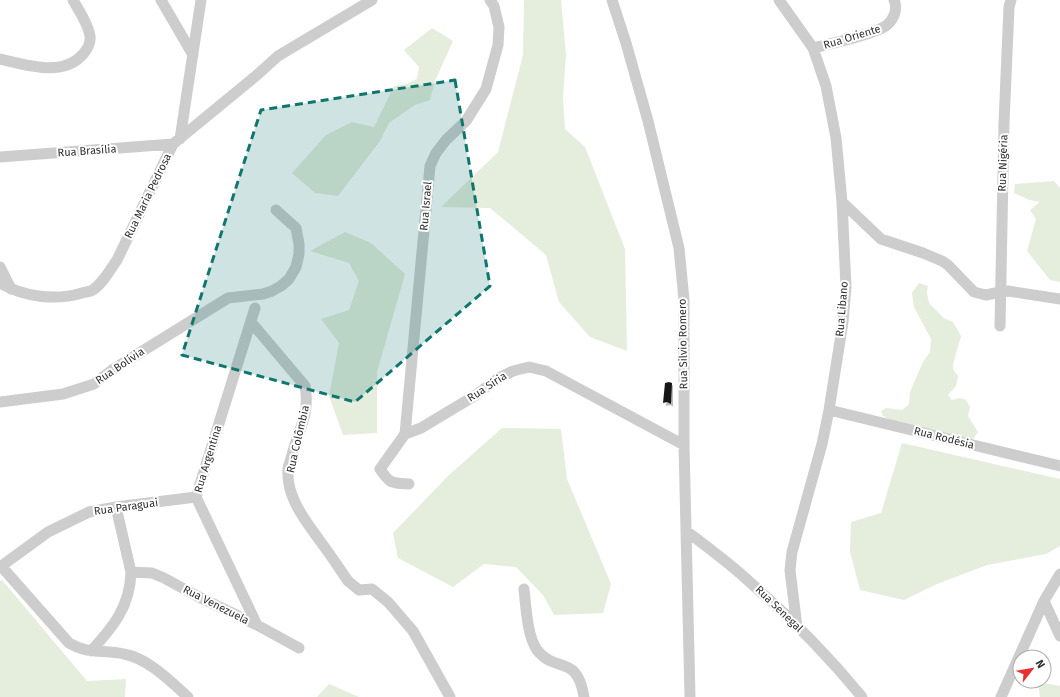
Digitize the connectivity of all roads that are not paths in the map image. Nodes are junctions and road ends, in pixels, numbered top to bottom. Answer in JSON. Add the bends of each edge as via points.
{"nodes":[{"id":1,"x":73,"y":0,"type":"edge"},
{"id":2,"x":161,"y":0,"type":"edge"},
{"id":3,"x":200,"y":0,"type":"edge"},
{"id":4,"x":372,"y":0,"type":"edge"},
{"id":5,"x":490,"y":0,"type":"edge"},
{"id":6,"x":612,"y":0,"type":"edge"},
{"id":7,"x":780,"y":0,"type":"edge"},
{"id":8,"x":894,"y":0,"type":"edge"},
{"id":9,"x":1011,"y":0,"type":"edge"},
{"id":10,"x":813,"y":48,"type":"junction"},
{"id":11,"x":193,"y":55,"type":"junction"},
{"id":12,"x":0,"y":60,"type":"edge"},
{"id":13,"x":176,"y":142,"type":"junction"},
{"id":14,"x":0,"y":157,"type":"edge"},
{"id":15,"x":842,"y":202,"type":"junction"},
{"id":16,"x":276,"y":210,"type":"dead end"},
{"id":17,"x":0,"y":267,"type":"edge"},
{"id":18,"x":0,"y":283,"type":"edge"},
{"id":19,"x":10,"y":289,"type":"junction"},
{"id":20,"x":1000,"y":292,"type":"junction"},
{"id":21,"x":1060,"y":299,"type":"edge"},
{"id":22,"x":255,"y":308,"type":"dead end"},
{"id":23,"x":251,"y":322,"type":"junction"},
{"id":24,"x":1000,"y":326,"type":"dead end"},
{"id":25,"x":0,"y":402,"type":"edge"},
{"id":26,"x":829,"y":410,"type":"junction"},
{"id":27,"x":405,"y":434,"type":"junction"},
{"id":28,"x":684,"y":445,"type":"junction"},
{"id":29,"x":1060,"y":466,"type":"edge"},
{"id":30,"x":409,"y":484,"type":"dead end"},
{"id":31,"x":196,"y":497,"type":"junction"},
{"id":32,"x":116,"y":507,"type":"junction"},
{"id":33,"x":686,"y":531,"type":"junction"},
{"id":34,"x":1,"y":567,"type":"edge"},
{"id":35,"x":131,"y":572,"type":"junction"},
{"id":36,"x":1060,"y":574,"type":"edge"},
{"id":37,"x":524,"y":590,"type":"dead end"},
{"id":38,"x":1044,"y":601,"type":"junction"},
{"id":39,"x":257,"y":625,"type":"junction"},
{"id":40,"x":797,"y":627,"type":"junction"},
{"id":41,"x":1060,"y":636,"type":"edge"},
{"id":42,"x":298,"y":648,"type":"dead end"},
{"id":43,"x":91,"y":652,"type":"junction"},
{"id":44,"x":188,"y":697,"type":"edge"},
{"id":45,"x":450,"y":697,"type":"edge"},
{"id":46,"x":584,"y":697,"type":"edge"},
{"id":47,"x":690,"y":697,"type":"edge"},
{"id":48,"x":862,"y":697,"type":"edge"},
{"id":49,"x":1001,"y":697,"type":"edge"}],
"edges":[{"from":1,"to":12,"type":"street","via":[[90,37],[88,47],[78,60],[62,67],[42,68]]},
{"from":2,"to":11,"type":"street"},
{"from":3,"to":11,"type":"street","name":"Rua Maria Pedrosa"},
{"from":4,"to":13,"type":"street","via":[[278,56]]},
{"from":5,"to":27,"type":"street","name":"Rua Israel","via":[[499,27],[498,45],[486,89],[466,121],[436,153],[430,166]]},
{"from":6,"to":28,"type":"street","name":"Rua Silvio Romero","via":[[648,121],[679,248],[684,300]]},
{"from":7,"to":10,"type":"street","name":"Rua Libano"},
{"from":8,"to":10,"type":"street","name":"Rua Oriente","via":[[893,19],[886,26]]},
{"from":9,"to":20,"type":"street","name":"Rua Nigéria","via":[[1004,115]]},
{"from":10,"to":15,"type":"street","name":"Rua Libano","via":[[826,86],[836,138]]},
{"from":11,"to":13,"type":"street","name":"Rua Maria Pedrosa"},
{"from":13,"to":14,"type":"street","name":"Rua Brasília"},
{"from":13,"to":19,"type":"street","name":"Rua Maria Pedrosa","via":[[117,260],[99,284],[90,291],[67,297],[38,296]]},
{"from":15,"to":20,"type":"street","via":[[881,239],[942,261],[974,292],[986,295]]},
{"from":15,"to":26,"type":"street","name":"Rua Libano","via":[[846,287]]},
{"from":16,"to":25,"type":"street","name":"Rua Bolívia","via":[[296,228],[299,254],[296,267],[281,286],[251,296],[228,298],[112,370],[94,384],[63,394]]},
{"from":17,"to":19,"type":"street"},
{"from":18,"to":19,"type":"street","name":"Rua Maria Pedrosa"},
{"from":20,"to":21,"type":"street"},
{"from":20,"to":24,"type":"street","name":"Rua Nigéria"},
{"from":22,"to":23,"type":"street","name":"Rua Argentina"},
{"from":23,"to":31,"type":"street","name":"Rua Argentina"},
{"from":23,"to":45,"type":"street","name":"Rua Colômbia","via":[[305,386],[307,409],[288,469],[292,496],[301,514],[348,581],[359,590],[372,589],[388,602],[412,631]]},
{"from":26,"to":29,"type":"street","name":"Rua Rodésia"},
{"from":26,"to":40,"type":"street","name":"Rua Libano","via":[[792,552],[790,570]]},
{"from":27,"to":28,"type":"street","name":"Rua Síria","via":[[422,428],[497,379],[529,367],[546,371]]},
{"from":27,"to":30,"type":"street","via":[[380,469],[388,481]]},
{"from":28,"to":33,"type":"street","name":"Rua Silvio Romero"},
{"from":31,"to":32,"type":"street","name":"Rua Paraguai"},
{"from":31,"to":39,"type":"street","name":"Rua Argentina"},
{"from":32,"to":34,"type":"street","name":"Rua Paraguai","via":[[89,512],[48,532]]},
{"from":32,"to":35,"type":"street"},
{"from":33,"to":40,"type":"street","name":"Rua Senegal","via":[[753,584]]},
{"from":33,"to":47,"type":"street","name":"Rua Silvio Romero"},
{"from":34,"to":43,"type":"street","via":[[69,644]]},
{"from":35,"to":39,"type":"street","name":"Rua Venezuela","via":[[152,573],[164,578]]},
{"from":35,"to":43,"type":"street","via":[[120,616]]},
{"from":36,"to":38,"type":"street"},
{"from":37,"to":46,"type":"street","via":[[534,644],[544,656],[574,671],[580,678]]},
{"from":38,"to":41,"type":"street"},
{"from":38,"to":49,"type":"street"},
{"from":39,"to":42,"type":"street","name":"Rua Venezuela"},
{"from":40,"to":48,"type":"street","name":"Rua Senegal"},
{"from":43,"to":44,"type":"street","via":[[122,653],[137,657],[153,667]]}]}
